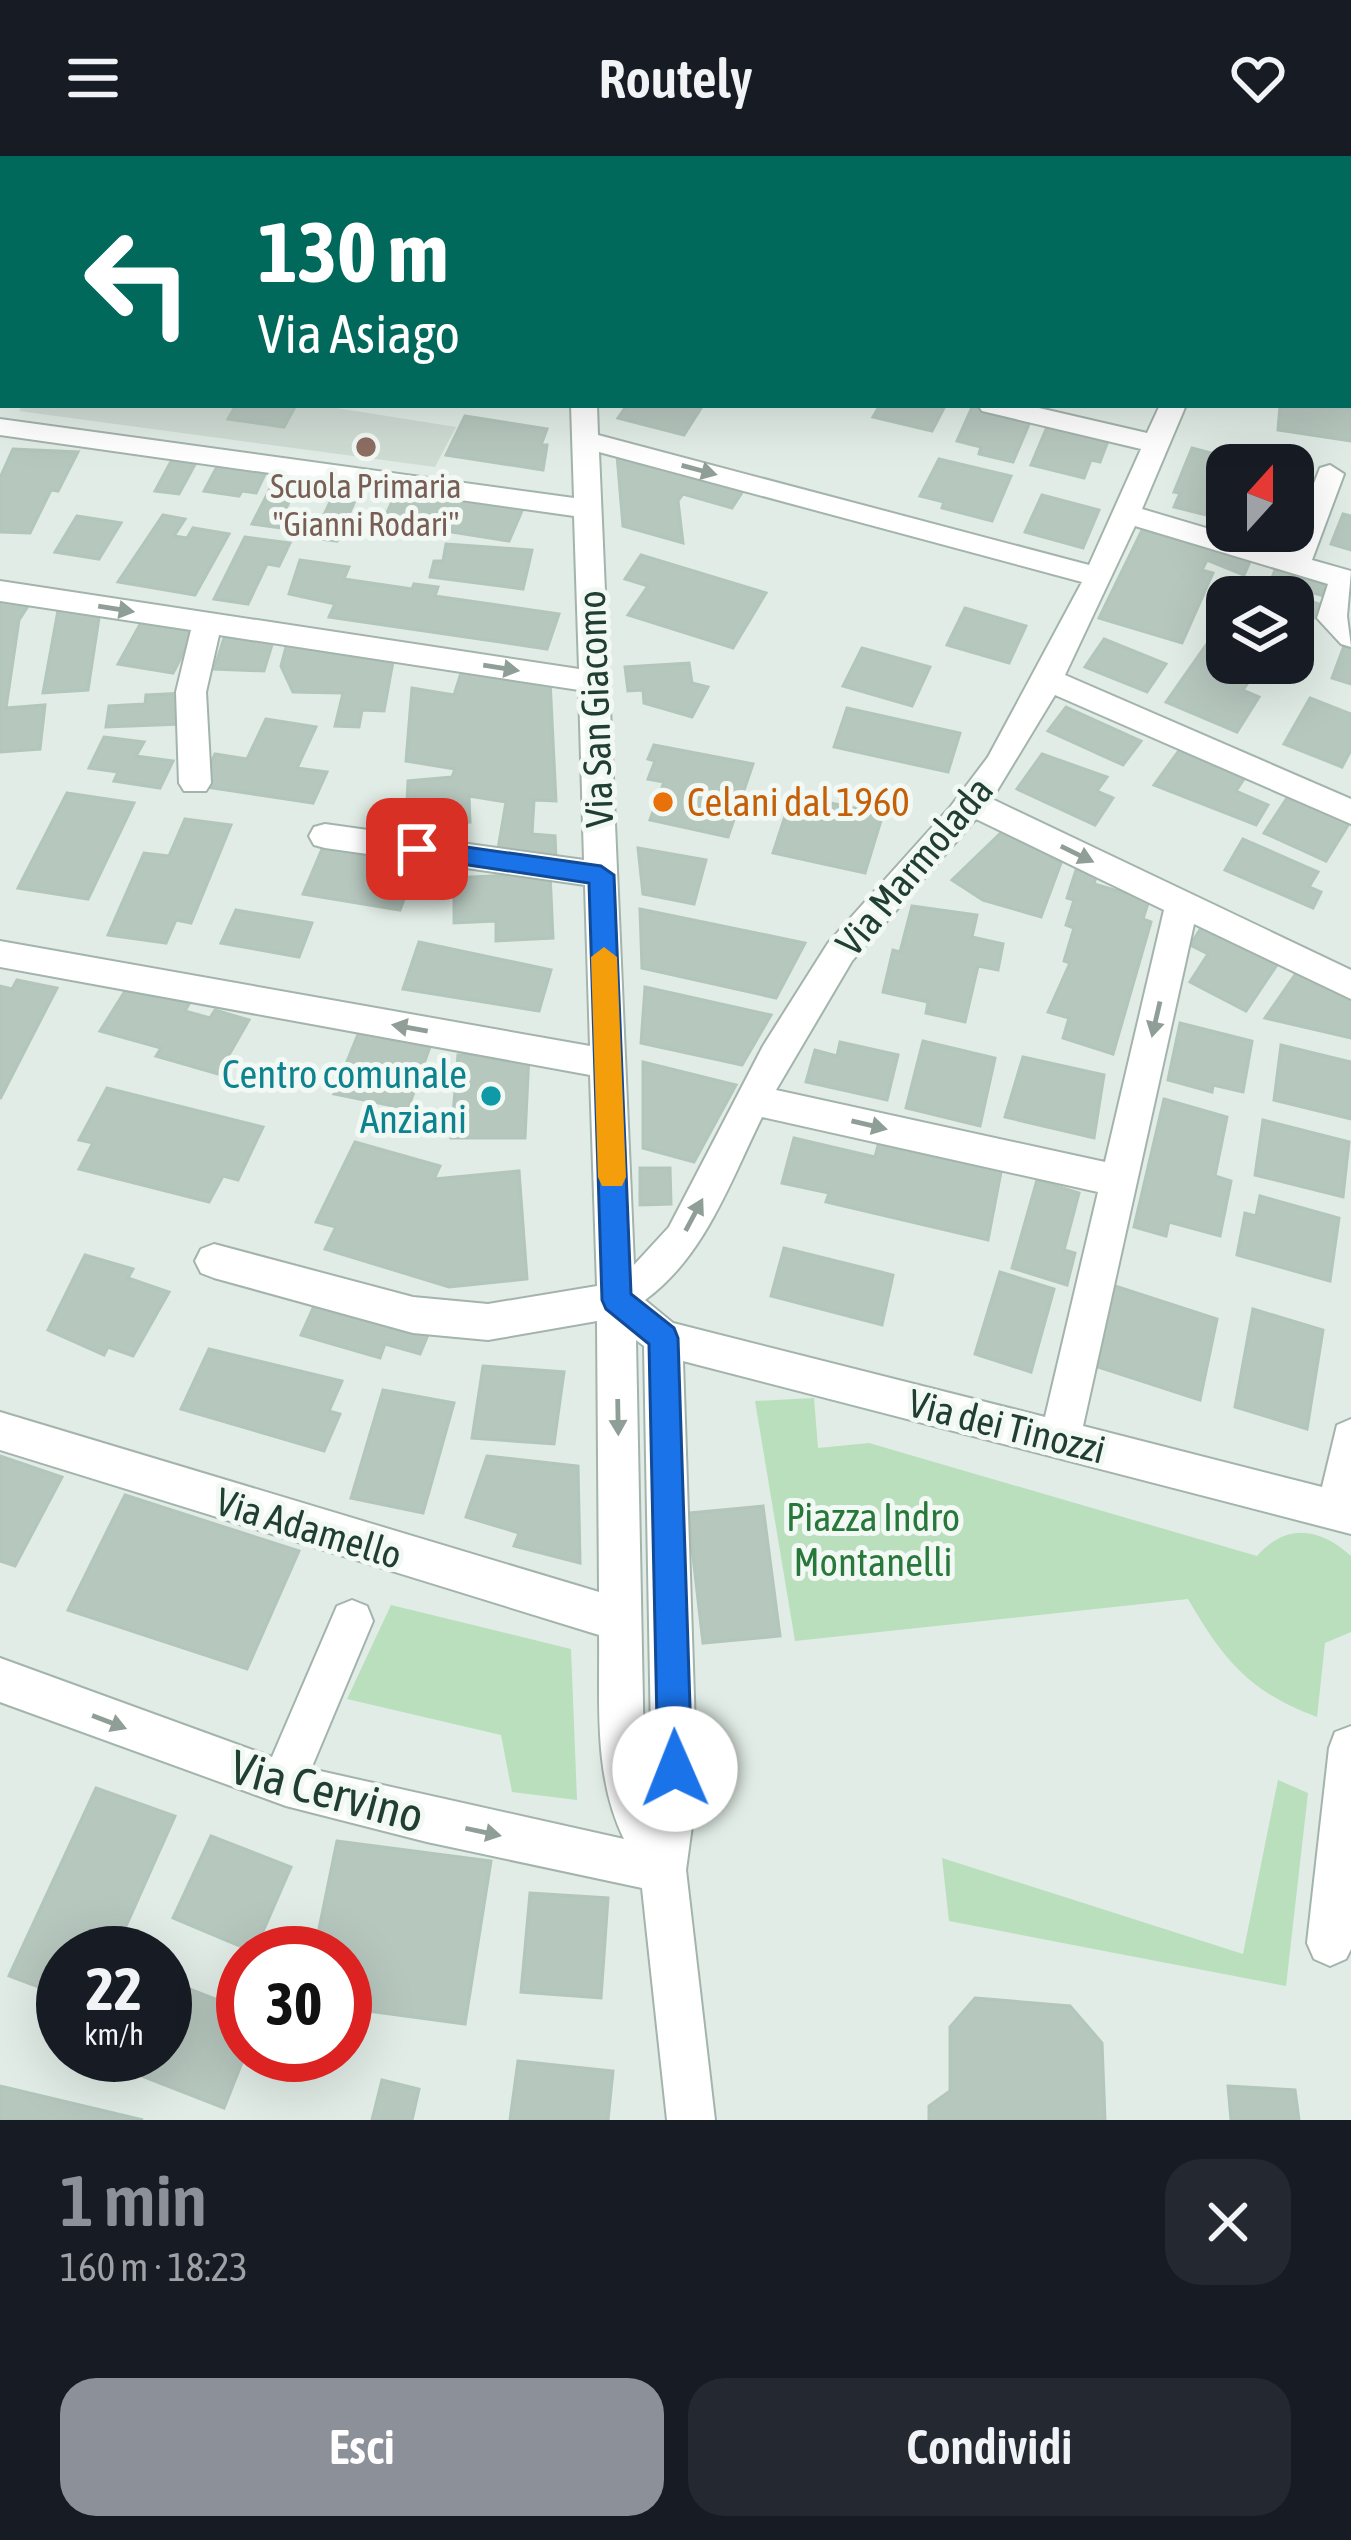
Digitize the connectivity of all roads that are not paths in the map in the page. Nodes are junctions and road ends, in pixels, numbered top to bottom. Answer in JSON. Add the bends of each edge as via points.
{"nodes":[{"id":1,"x":584,"y":408,"type":"edge"},
{"id":2,"x":1004,"y":408,"type":"edge"},
{"id":3,"x":1172,"y":408,"type":"edge"},
{"id":4,"x":0,"y":427,"type":"edge"},
{"id":5,"x":586,"y":440,"type":"junction"},
{"id":6,"x":1156,"y":444,"type":"junction"},
{"id":7,"x":1330,"y":474,"type":"dead end"},
{"id":8,"x":588,"y":509,"type":"junction"},
{"id":9,"x":1126,"y":514,"type":"junction"},
{"id":10,"x":1296,"y":565,"type":"junction"},
{"id":11,"x":1096,"y":576,"type":"junction"},
{"id":12,"x":1347,"y":580,"type":"edge"},
{"id":13,"x":0,"y":591,"type":"edge"},
{"id":14,"x":207,"y":623,"type":"junction"},
{"id":15,"x":1351,"y":638,"type":"edge"},
{"id":16,"x":1049,"y":680,"type":"junction"},
{"id":17,"x":594,"y":682,"type":"junction"},
{"id":18,"x":195,"y":783,"type":"dead end"},
{"id":19,"x":972,"y":803,"type":"junction"},
{"id":20,"x":1351,"y":812,"type":"edge"},
{"id":21,"x":325,"y":836,"type":"dead end"},
{"id":22,"x":601,"y":875,"type":"junction"},
{"id":23,"x":1182,"y":905,"type":"junction"},
{"id":24,"x":0,"y":954,"type":"edge"},
{"id":25,"x":1351,"y":985,"type":"edge"},
{"id":26,"x":608,"y":1064,"type":"junction"},
{"id":27,"x":755,"y":1100,"type":"junction"},
{"id":28,"x":1118,"y":1180,"type":"junction"},
{"id":29,"x":214,"y":1261,"type":"dead end"},
{"id":30,"x":616,"y":1300,"type":"junction"},
{"id":31,"x":663,"y":1338,"type":"junction"},
{"id":32,"x":0,"y":1431,"type":"edge"},
{"id":33,"x":1351,"y":1438,"type":"edge"},
{"id":34,"x":1060,"y":1439,"type":"junction"},
{"id":35,"x":1345,"y":1512,"type":"edge"},
{"id":36,"x":620,"y":1620,"type":"junction"},
{"id":37,"x":352,"y":1621,"type":"dead end"},
{"id":38,"x":0,"y":1680,"type":"edge"},
{"id":39,"x":1351,"y":1748,"type":"edge"},
{"id":40,"x":283,"y":1783,"type":"junction"},
{"id":41,"x":663,"y":1870,"type":"junction"},
{"id":42,"x":1330,"y":1943,"type":"dead end"},
{"id":43,"x":691,"y":2120,"type":"edge"}],
"edges":[{"from":1,"to":5,"type":"street","name":"Via San Giacomo"},
{"from":2,"to":6,"type":"street"},
{"from":3,"to":6,"type":"street","name":"Via Marmolada"},
{"from":4,"to":8,"type":"street"},
{"from":5,"to":8,"type":"street","name":"Via San Giacomo"},
{"from":5,"to":11,"type":"street","one_way":true},
{"from":6,"to":9,"type":"street","name":"Via Marmolada"},
{"from":7,"to":10,"type":"street"},
{"from":8,"to":17,"type":"street","name":"Via San Giacomo"},
{"from":9,"to":10,"type":"street"},
{"from":9,"to":11,"type":"street","name":"Via Marmolada"},
{"from":10,"to":12,"type":"street"},
{"from":11,"to":16,"type":"street","name":"Via Marmolada"},
{"from":12,"to":15,"type":"street","via":[[1332,618]]},
{"from":13,"to":14,"type":"street","one_way":true},
{"from":14,"to":17,"type":"street","one_way":true},
{"from":14,"to":18,"type":"street","via":[[191,692]]},
{"from":16,"to":19,"type":"street","name":"Via Marmolada"},
{"from":16,"to":20,"type":"street"},
{"from":17,"to":22,"type":"street","name":"Via San Giacomo"},
{"from":19,"to":23,"type":"street","one_way":true},
{"from":19,"to":27,"type":"street","name":"Via Marmolada","via":[[842,950]]},
{"from":21,"to":22,"type":"street"},
{"from":22,"to":26,"type":"street","name":"Via San Giacomo"},
{"from":23,"to":25,"type":"street"},
{"from":23,"to":28,"type":"street","one_way":true},
{"from":26,"to":24,"type":"street","one_way":true},
{"from":26,"to":30,"type":"street","name":"Via San Giacomo"},
{"from":27,"to":28,"type":"street","one_way":true},
{"from":30,"to":27,"type":"street","name":"Via Marmolada","one_way":true,"via":[[682,1239]]},
{"from":28,"to":34,"type":"street"},
{"from":29,"to":30,"type":"street","via":[[451,1320],[510,1319]]},
{"from":30,"to":31,"type":"street"},
{"from":30,"to":36,"type":"street","name":"Via San Giacomo","one_way":true},
{"from":31,"to":34,"type":"street","name":"Via dei Tinozzi"},
{"from":31,"to":41,"type":"street","name":"Via San Giacomo","via":[[675,1789]]},
{"from":32,"to":36,"type":"street","name":"Via Adamello"},
{"from":33,"to":35,"type":"street"},
{"from":34,"to":35,"type":"street","name":"Via dei Tinozzi"},
{"from":36,"to":41,"type":"street","name":"Via San Giacomo","via":[[627,1785]]},
{"from":37,"to":40,"type":"street"},
{"from":38,"to":40,"type":"street","name":"Via Cervino","one_way":true},
{"from":39,"to":42,"type":"street"},
{"from":40,"to":41,"type":"street","name":"Via Cervino","one_way":true},
{"from":41,"to":43,"type":"street","name":"Via San Giacomo"}]}
